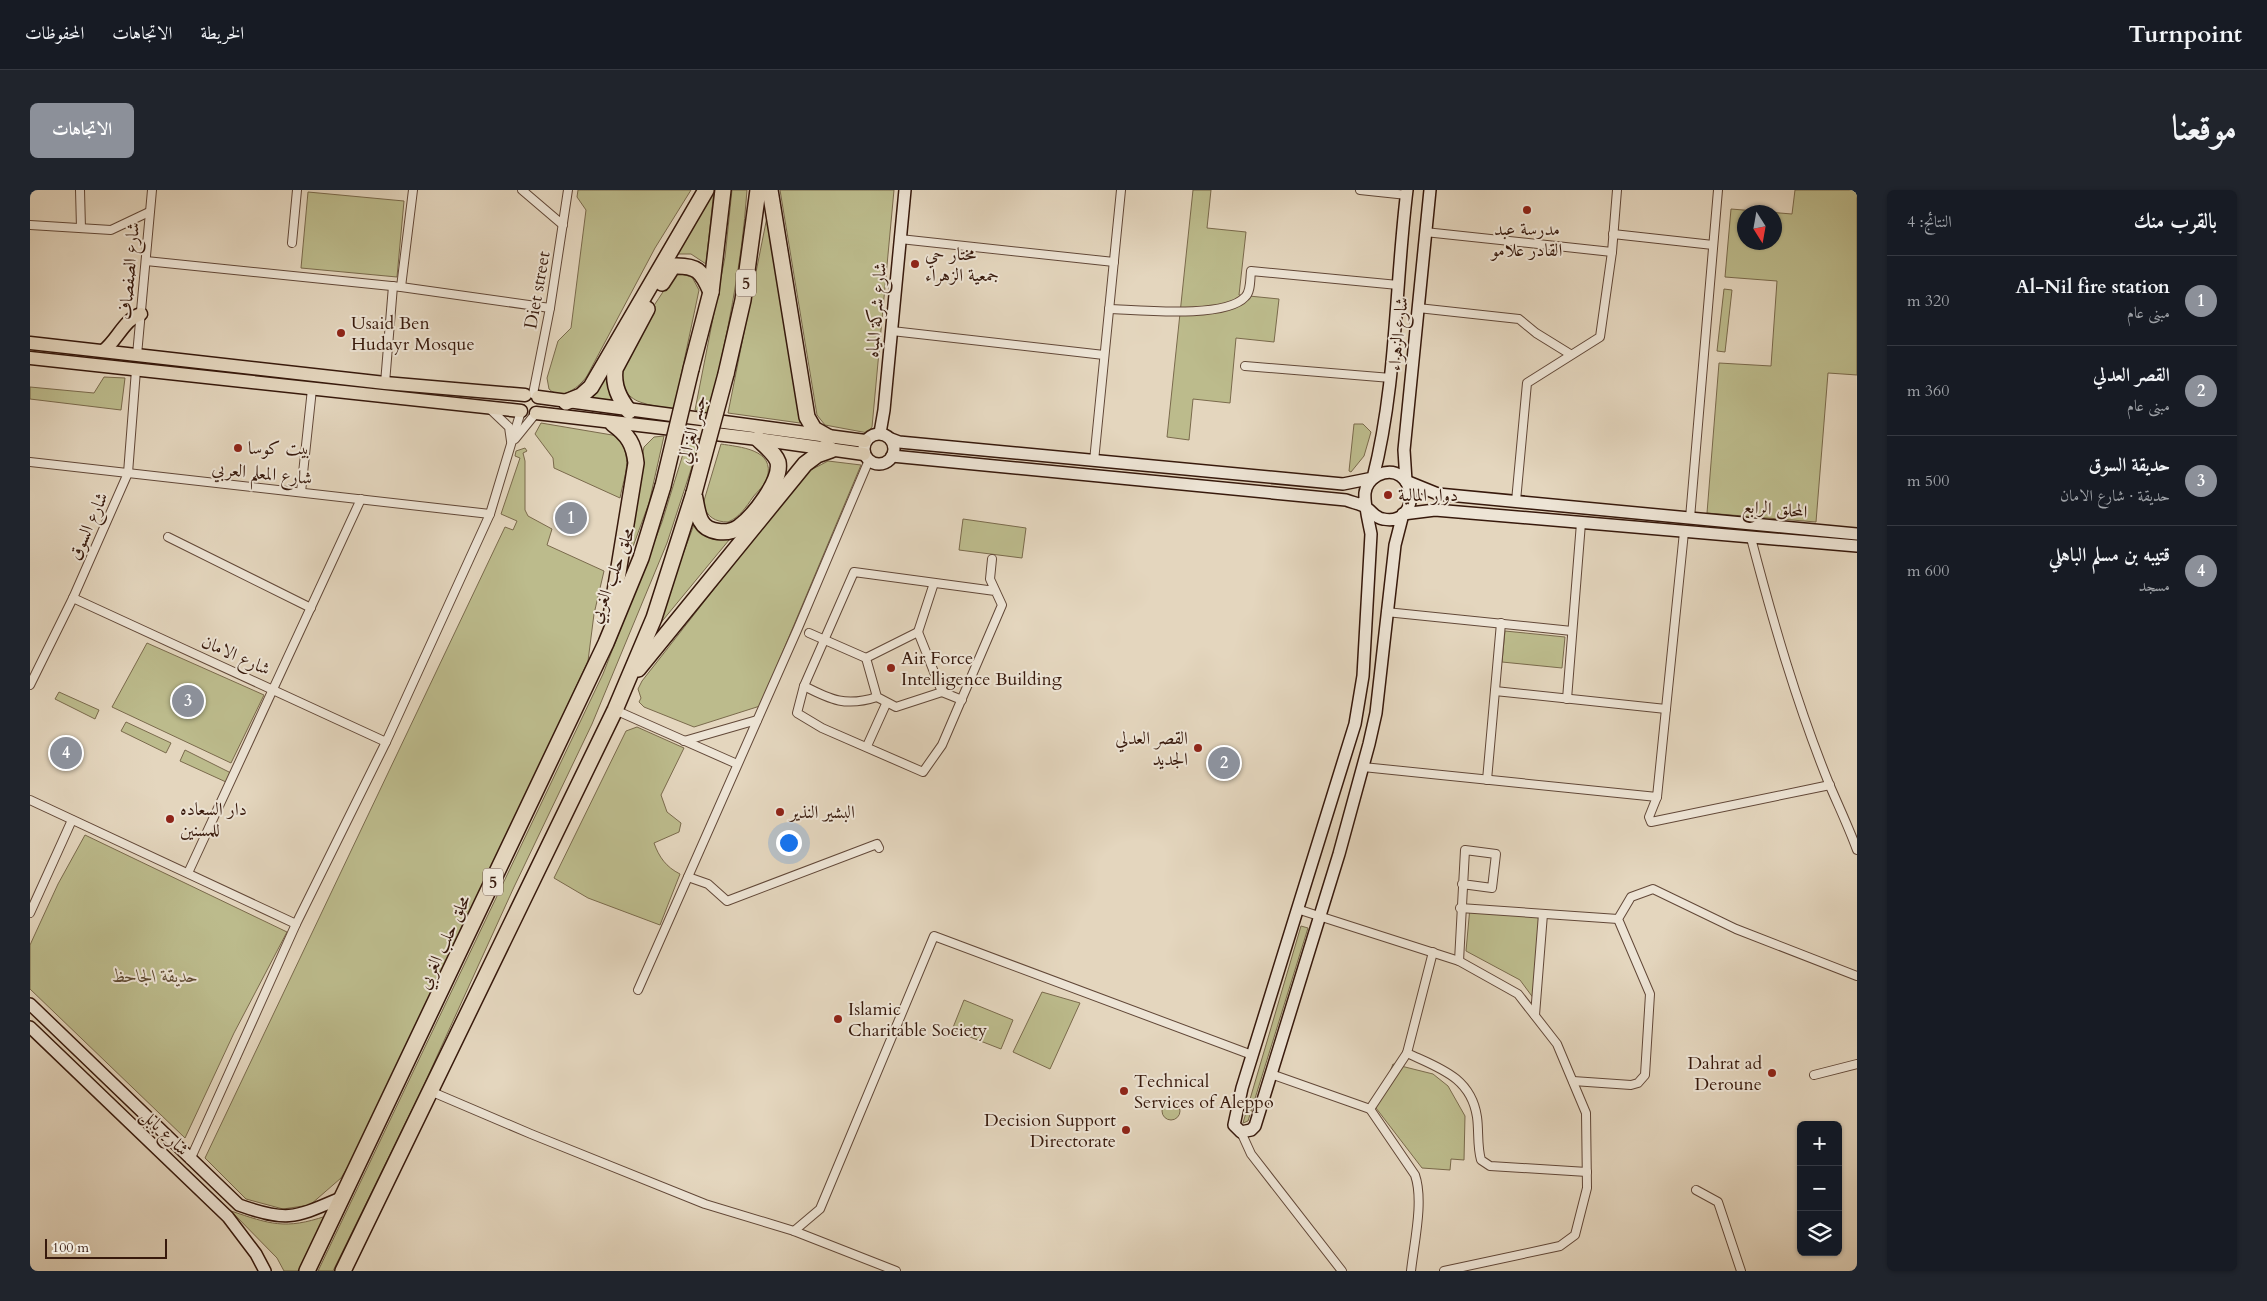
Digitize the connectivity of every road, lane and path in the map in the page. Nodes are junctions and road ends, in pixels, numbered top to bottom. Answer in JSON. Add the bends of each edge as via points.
{"nodes":[{"id":1,"x":80,"y":190,"type":"edge"},
{"id":2,"x":152,"y":190,"type":"edge"},
{"id":3,"x":298,"y":190,"type":"edge"},
{"id":4,"x":413,"y":190,"type":"edge"},
{"id":5,"x":522,"y":190,"type":"edge"},
{"id":6,"x":568,"y":190,"type":"edge"},
{"id":7,"x":706,"y":190,"type":"edge"},
{"id":8,"x":723,"y":190,"type":"edge"},
{"id":9,"x":758,"y":190,"type":"edge"},
{"id":10,"x":770,"y":190,"type":"edge"},
{"id":11,"x":905,"y":190,"type":"edge"},
{"id":12,"x":1121,"y":190,"type":"edge"},
{"id":13,"x":1360,"y":190,"type":"edge"},
{"id":14,"x":1430,"y":190,"type":"edge"},
{"id":15,"x":1617,"y":190,"type":"edge"},
{"id":16,"x":1718,"y":190,"type":"edge"},
{"id":17,"x":1407,"y":193,"type":"edge"},
{"id":18,"x":149,"y":212,"type":"junction"},
{"id":19,"x":30,"y":225,"type":"edge"},
{"id":20,"x":563,"y":225,"type":"junction"},
{"id":21,"x":81,"y":228,"type":"junction"},
{"id":22,"x":1425,"y":232,"type":"junction"},
{"id":23,"x":1614,"y":234,"type":"junction"},
{"id":24,"x":900,"y":240,"type":"junction"},
{"id":25,"x":292,"y":243,"type":"dead end"},
{"id":26,"x":1713,"y":245,"type":"junction"},
{"id":27,"x":1612,"y":252,"type":"junction"},
{"id":28,"x":146,"y":261,"type":"junction"},
{"id":29,"x":1114,"y":262,"type":"junction"},
{"id":30,"x":1398,"y":285,"type":"junction"},
{"id":31,"x":397,"y":286,"type":"junction"},
{"id":32,"x":711,"y":292,"type":"junction"},
{"id":33,"x":550,"y":308,"type":"junction"},
{"id":34,"x":1418,"y":308,"type":"junction"},
{"id":35,"x":1109,"y":309,"type":"junction"},
{"id":36,"x":141,"y":314,"type":"junction"},
{"id":37,"x":892,"y":331,"type":"junction"},
{"id":38,"x":30,"y":343,"type":"edge"},
{"id":39,"x":103,"y":351,"type":"junction"},
{"id":40,"x":137,"y":354,"type":"junction"},
{"id":41,"x":1570,"y":354,"type":"junction"},
{"id":42,"x":1104,"y":355,"type":"junction"},
{"id":43,"x":30,"y":358,"type":"edge"},
{"id":44,"x":1245,"y":366,"type":"dead end"},
{"id":45,"x":136,"y":370,"type":"junction"},
{"id":46,"x":1390,"y":378,"type":"junction"},
{"id":47,"x":386,"y":383,"type":"junction"},
{"id":48,"x":312,"y":389,"type":"junction"},
{"id":49,"x":532,"y":395,"type":"junction"},
{"id":50,"x":566,"y":402,"type":"junction"},
{"id":51,"x":489,"y":408,"type":"junction"},
{"id":52,"x":521,"y":411,"type":"junction"},
{"id":53,"x":629,"y":411,"type":"junction"},
{"id":54,"x":536,"y":413,"type":"junction"},
{"id":55,"x":613,"y":424,"type":"junction"},
{"id":56,"x":880,"y":433,"type":"junction"},
{"id":57,"x":758,"y":439,"type":"junction"},
{"id":58,"x":891,"y":439,"type":"junction"},
{"id":59,"x":512,"y":443,"type":"junction"},
{"id":60,"x":829,"y":444,"type":"junction"},
{"id":61,"x":866,"y":452,"type":"junction"},
{"id":62,"x":892,"y":456,"type":"junction"},
{"id":63,"x":1094,"y":461,"type":"junction"},
{"id":64,"x":30,"y":462,"type":"edge"},
{"id":65,"x":128,"y":473,"type":"junction"},
{"id":66,"x":1373,"y":478,"type":"junction"},
{"id":67,"x":1406,"y":481,"type":"junction"},
{"id":68,"x":663,"y":486,"type":"joint"},
{"id":69,"x":301,"y":492,"type":"junction"},
{"id":70,"x":694,"y":493,"type":"junction"},
{"id":71,"x":362,"y":499,"type":"junction"},
{"id":72,"x":1516,"y":501,"type":"junction"},
{"id":73,"x":1368,"y":508,"type":"junction"},
{"id":74,"x":490,"y":514,"type":"junction"},
{"id":75,"x":1403,"y":514,"type":"junction"},
{"id":76,"x":1690,"y":518,"type":"junction"},
{"id":77,"x":1581,"y":523,"type":"junction"},
{"id":78,"x":1684,"y":532,"type":"junction"},
{"id":79,"x":1857,"y":534,"type":"edge"},
{"id":80,"x":168,"y":537,"type":"dead end"},
{"id":81,"x":1751,"y":538,"type":"junction"},
{"id":82,"x":1857,"y":546,"type":"edge"},
{"id":83,"x":992,"y":559,"type":"dead end"},
{"id":84,"x":934,"y":583,"type":"junction"},
{"id":85,"x":995,"y":591,"type":"junction"},
{"id":86,"x":72,"y":598,"type":"junction"},
{"id":87,"x":311,"y":608,"type":"junction"},
{"id":88,"x":1386,"y":612,"type":"junction"},
{"id":89,"x":1501,"y":623,"type":"junction"},
{"id":90,"x":1572,"y":631,"type":"junction"},
{"id":91,"x":918,"y":632,"type":"junction"},
{"id":92,"x":809,"y":633,"type":"dead end"},
{"id":93,"x":824,"y":640,"type":"junction"},
{"id":94,"x":606,"y":643,"type":"junction"},
{"id":95,"x":866,"y":658,"type":"junction"},
{"id":96,"x":626,"y":684,"type":"junction"},
{"id":97,"x":30,"y":685,"type":"edge"},
{"id":98,"x":804,"y":686,"type":"junction"},
{"id":99,"x":274,"y":689,"type":"junction"},
{"id":100,"x":1495,"y":691,"type":"junction"},
{"id":101,"x":942,"y":692,"type":"junction"},
{"id":102,"x":877,"y":698,"type":"junction"},
{"id":103,"x":1567,"y":699,"type":"junction"},
{"id":104,"x":962,"y":700,"type":"junction"},
{"id":105,"x":886,"y":704,"type":"junction"},
{"id":106,"x":1666,"y":709,"type":"junction"},
{"id":107,"x":615,"y":710,"type":"junction"},
{"id":108,"x":757,"y":720,"type":"junction"},
{"id":109,"x":684,"y":741,"type":"junction"},
{"id":110,"x":386,"y":742,"type":"junction"},
{"id":111,"x":867,"y":746,"type":"junction"},
{"id":112,"x":737,"y":764,"type":"junction"},
{"id":113,"x":1363,"y":767,"type":"junction"},
{"id":114,"x":1487,"y":780,"type":"junction"},
{"id":115,"x":1830,"y":785,"type":"junction"},
{"id":116,"x":1657,"y":797,"type":"junction"},
{"id":117,"x":30,"y":800,"type":"edge"},
{"id":118,"x":72,"y":820,"type":"junction"},
{"id":119,"x":879,"y":848,"type":"dead end"},
{"id":120,"x":1857,"y":850,"type":"edge"},
{"id":121,"x":188,"y":874,"type":"junction"},
{"id":122,"x":688,"y":877,"type":"junction"},
{"id":123,"x":1462,"y":884,"type":"junction"},
{"id":124,"x":1460,"y":908,"type":"junction"},
{"id":125,"x":1297,"y":909,"type":"junction"},
{"id":126,"x":30,"y":913,"type":"edge"},
{"id":127,"x":1543,"y":914,"type":"junction"},
{"id":128,"x":1319,"y":916,"type":"junction"},
{"id":129,"x":1618,"y":919,"type":"junction"},
{"id":130,"x":296,"y":924,"type":"junction"},
{"id":131,"x":1433,"y":952,"type":"junction"},
{"id":132,"x":1459,"y":961,"type":"junction"},
{"id":133,"x":1857,"y":976,"type":"edge"},
{"id":134,"x":638,"y":990,"type":"dead end"},
{"id":135,"x":30,"y":1004,"type":"edge"},
{"id":136,"x":1535,"y":1015,"type":"junction"},
{"id":137,"x":30,"y":1027,"type":"edge"},
{"id":138,"x":1407,"y":1053,"type":"junction"},
{"id":139,"x":1252,"y":1055,"type":"junction"},
{"id":140,"x":1857,"y":1064,"type":"edge"},
{"id":141,"x":1271,"y":1074,"type":"junction"},
{"id":142,"x":1814,"y":1075,"type":"dead end"},
{"id":143,"x":1573,"y":1081,"type":"junction"},
{"id":144,"x":430,"y":1091,"type":"junction"},
{"id":145,"x":1370,"y":1109,"type":"junction"},
{"id":146,"x":1241,"y":1132,"type":"junction"},
{"id":147,"x":190,"y":1160,"type":"junction"},
{"id":148,"x":1587,"y":1172,"type":"junction"},
{"id":149,"x":1696,"y":1190,"type":"dead end"},
{"id":150,"x":343,"y":1198,"type":"junction"},
{"id":151,"x":232,"y":1200,"type":"junction"},
{"id":152,"x":221,"y":1210,"type":"junction"},
{"id":153,"x":794,"y":1231,"type":"junction"},
{"id":154,"x":265,"y":1271,"type":"edge"},
{"id":155,"x":307,"y":1271,"type":"edge"},
{"id":156,"x":343,"y":1271,"type":"edge"},
{"id":157,"x":896,"y":1271,"type":"edge"},
{"id":158,"x":1342,"y":1271,"type":"edge"},
{"id":159,"x":1411,"y":1271,"type":"edge"},
{"id":160,"x":1444,"y":1271,"type":"edge"},
{"id":161,"x":1741,"y":1271,"type":"edge"}],
"edges":[{"from":1,"to":21,"type":"street"},
{"from":2,"to":18,"type":"street","name":"شارع الصفصاف"},
{"from":3,"to":25,"type":"street"},
{"from":4,"to":31,"type":"street"},
{"from":5,"to":20,"type":"street"},
{"from":6,"to":20,"type":"street","name":"Diet street"},
{"from":7,"to":50,"type":"highway","via":[[591,387],[581,396]]},
{"from":8,"to":32,"type":"highway","number":"5"},
{"from":9,"to":70,"type":"highway","name":"جسر الغزالي","number":"5","bridge":true,"via":[[743,300]]},
{"from":10,"to":60,"type":"highway","via":[[807,417]]},
{"from":11,"to":24,"type":"main road","name":"شارع شركة المياه"},
{"from":12,"to":29,"type":"street"},
{"from":13,"to":17,"type":"street"},
{"from":14,"to":22,"type":"main road","name":"شارع الزهراء"},
{"from":15,"to":23,"type":"street"},
{"from":16,"to":26,"type":"street"},
{"from":17,"to":30,"type":"main road"},
{"from":18,"to":21,"type":"street","via":[[111,230]]},
{"from":18,"to":28,"type":"street","name":"شارع الصفصاف"},
{"from":19,"to":21,"type":"street"},
{"from":20,"to":33,"type":"street","name":"Diet street"},
{"from":22,"to":27,"type":"street"},
{"from":22,"to":34,"type":"main road","name":"شارع الزهراء"},
{"from":23,"to":26,"type":"street"},
{"from":23,"to":27,"type":"street"},
{"from":24,"to":29,"type":"street"},
{"from":24,"to":37,"type":"main road","name":"شارع شركة المياه"},
{"from":26,"to":76,"type":"street"},
{"from":27,"to":41,"type":"street","via":[[1600,337]]},
{"from":28,"to":31,"type":"street"},
{"from":28,"to":36,"type":"street","name":"شارع الصفصاف"},
{"from":29,"to":35,"type":"street"},
{"from":30,"to":35,"type":"street","via":[[1251,271],[1248,294],[1244,299],[1211,311]]},
{"from":30,"to":46,"type":"main road"},
{"from":31,"to":33,"type":"street"},
{"from":31,"to":47,"type":"street"},
{"from":32,"to":53,"type":"highway","via":[[699,272],[689,265],[673,266],[664,278],[615,369],[614,380],[620,398]]},
{"from":32,"to":68,"type":"highway","name":"جسر الغزالي","number":"5","bridge":true},
{"from":33,"to":49,"type":"street","name":"Diet street"},
{"from":34,"to":41,"type":"street","via":[[1519,320]]},
{"from":34,"to":67,"type":"main road","name":"شارع الزهراء","via":[[1404,450]]},
{"from":35,"to":42,"type":"street"},
{"from":36,"to":39,"type":"main road","via":[[131,320]]},
{"from":36,"to":40,"type":"street","name":"شارع الصفصاف"},
{"from":37,"to":42,"type":"street"},
{"from":37,"to":56,"type":"main road","name":"شارع شركة المياه"},
{"from":38,"to":39,"type":"main road"},
{"from":39,"to":40,"type":"main road"},
{"from":40,"to":47,"type":"main road"},
{"from":41,"to":72,"type":"street","via":[[1527,383]]},
{"from":42,"to":63,"type":"street"},
{"from":43,"to":45,"type":"main road"},
{"from":44,"to":46,"type":"street"},
{"from":45,"to":48,"type":"main road"},
{"from":45,"to":65,"type":"street","name":"شارع السوق"},
{"from":46,"to":66,"type":"main road","via":[[1381,447]]},
{"from":47,"to":49,"type":"main road"},
{"from":48,"to":51,"type":"main road"},
{"from":48,"to":69,"type":"street"},
{"from":49,"to":50,"type":"main road"},
{"from":49,"to":52,"type":"main road","via":[[520,400]]},
{"from":49,"to":54,"type":"main road","via":[[541,407]]},
{"from":50,"to":53,"type":"main road"},
{"from":51,"to":52,"type":"main road"},
{"from":51,"to":59,"type":"street","via":[[509,427]]},
{"from":52,"to":54,"type":"main road","via":[[530,415]]},
{"from":52,"to":59,"type":"street"},
{"from":53,"to":60,"type":"main road"},
{"from":54,"to":55,"type":"main road"},
{"from":54,"to":59,"type":"street"},
{"from":55,"to":57,"type":"main road"},
{"from":55,"to":94,"type":"highway","via":[[627,435],[635,449],[636,463]]},
{"from":56,"to":58,"type":"main road"},
{"from":56,"to":61,"type":"main road","via":[[871,435]]},
{"from":57,"to":60,"type":"main road"},
{"from":57,"to":70,"type":"highway","via":[[778,462],[777,473],[774,485],[737,528],[723,532],[710,530],[701,521]]},
{"from":58,"to":62,"type":"main road"},
{"from":58,"to":63,"type":"main road"},
{"from":59,"to":74,"type":"street"},
{"from":60,"to":61,"type":"main road"},
{"from":60,"to":96,"type":"highway","via":[[805,464]]},
{"from":61,"to":62,"type":"main road","via":[[881,464]]},
{"from":61,"to":108,"type":"street"},
{"from":62,"to":73,"type":"main road","via":[[1346,500]]},
{"from":63,"to":66,"type":"main road","via":[[1343,484]]},
{"from":64,"to":65,"type":"street","name":"شارع المعلم العربي"},
{"from":65,"to":69,"type":"street","name":"شارع المعلم العربي"},
{"from":65,"to":86,"type":"street","name":"شارع السوق"},
{"from":66,"to":67,"type":"main road","via":[[1387,473]]},
{"from":66,"to":73,"type":"main road","via":[[1366,489]]},
{"from":67,"to":72,"type":"main road","name":"المحلق الرابع","via":[[1438,494]]},
{"from":67,"to":75,"type":"main road","via":[[1411,502]]},
{"from":68,"to":94,"type":"highway","name":"محلق حلب الغربي","number":"5","via":[[642,558]]},
{"from":69,"to":71,"type":"street","name":"شارع المعلم العربي"},
{"from":70,"to":96,"type":"highway","number":"5","via":[[654,618]]},
{"from":71,"to":74,"type":"street","name":"شارع المعلم العربي"},
{"from":71,"to":87,"type":"street"},
{"from":72,"to":76,"type":"main road","name":"المحلق الرابع"},
{"from":73,"to":75,"type":"main road","via":[[1384,519]]},
{"from":73,"to":125,"type":"main road","via":[[1371,534],[1360,704]]},
{"from":74,"to":110,"type":"street"},
{"from":75,"to":77,"type":"main road","via":[[1435,510]]},
{"from":75,"to":88,"type":"main road","via":[[1395,545]]},
{"from":76,"to":79,"type":"main road","name":"المحلق الرابع"},
{"from":77,"to":78,"type":"main road"},
{"from":77,"to":90,"type":"street"},
{"from":78,"to":81,"type":"main road"},
{"from":78,"to":106,"type":"street"},
{"from":80,"to":87,"type":"street"},
{"from":81,"to":82,"type":"main road"},
{"from":81,"to":115,"type":"street","via":[[1778,638]]},
{"from":83,"to":85,"type":"street","via":[[990,579]]},
{"from":84,"to":85,"type":"street"},
{"from":84,"to":91,"type":"street"},
{"from":84,"to":93,"type":"street","via":[[854,572]]},
{"from":85,"to":104,"type":"street","via":[[1002,604]]},
{"from":86,"to":97,"type":"street","name":"شارع السوق"},
{"from":86,"to":99,"type":"street","name":"شارع الامان"},
{"from":87,"to":99,"type":"street"},
{"from":88,"to":89,"type":"street"},
{"from":88,"to":113,"type":"main road","via":[[1376,714]]},
{"from":89,"to":90,"type":"street"},
{"from":89,"to":100,"type":"street"},
{"from":90,"to":103,"type":"street"},
{"from":91,"to":95,"type":"street"},
{"from":91,"to":101,"type":"street"},
{"from":92,"to":93,"type":"street"},
{"from":93,"to":95,"type":"street"},
{"from":93,"to":98,"type":"street"},
{"from":94,"to":150,"type":"highway","name":"محلق حلب الغربي","number":"5"},
{"from":95,"to":102,"type":"street"},
{"from":96,"to":107,"type":"highway","number":"5"},
{"from":98,"to":102,"type":"street","via":[[841,702]]},
{"from":98,"to":111,"type":"street","via":[[796,713],[822,728]]},
{"from":99,"to":110,"type":"street","name":"شارع الامان"},
{"from":99,"to":121,"type":"street"},
{"from":100,"to":103,"type":"street"},
{"from":100,"to":114,"type":"street"},
{"from":101,"to":104,"type":"street"},
{"from":101,"to":105,"type":"street","via":[[896,707]]},
{"from":102,"to":105,"type":"street"},
{"from":103,"to":106,"type":"street"},
{"from":104,"to":111,"type":"street","via":[[942,745],[922,772]]},
{"from":105,"to":111,"type":"street"},
{"from":106,"to":116,"type":"street"},
{"from":107,"to":109,"type":"street"},
{"from":107,"to":144,"type":"highway","number":"5"},
{"from":108,"to":109,"type":"street"},
{"from":108,"to":112,"type":"street"},
{"from":109,"to":112,"type":"street"},
{"from":110,"to":130,"type":"street"},
{"from":112,"to":122,"type":"street"},
{"from":113,"to":114,"type":"street"},
{"from":113,"to":128,"type":"main road"},
{"from":114,"to":116,"type":"street"},
{"from":115,"to":116,"type":"street","via":[[1651,822],[1649,817]]},
{"from":115,"to":120,"type":"street"},
{"from":117,"to":118,"type":"street"},
{"from":118,"to":121,"type":"street"},
{"from":118,"to":126,"type":"street"},
{"from":119,"to":122,"type":"street","via":[[877,844],[728,901],[708,884]]},
{"from":121,"to":130,"type":"street"},
{"from":122,"to":134,"type":"street"},
{"from":123,"to":123,"type":"street","via":[[1465,850],[1496,854],[1492,888]]},
{"from":123,"to":124,"type":"street"},
{"from":124,"to":127,"type":"street"},
{"from":124,"to":132,"type":"street"},
{"from":125,"to":128,"type":"street"},
{"from":125,"to":139,"type":"main road"},
{"from":127,"to":129,"type":"street"},
{"from":127,"to":136,"type":"street"},
{"from":128,"to":131,"type":"street"},
{"from":128,"to":141,"type":"main road"},
{"from":129,"to":133,"type":"street","via":[[1631,897],[1653,889],[1736,930]]},
{"from":129,"to":143,"type":"street","via":[[1650,994],[1645,1075],[1631,1085]]},
{"from":130,"to":147,"type":"street"},
{"from":131,"to":132,"type":"street"},
{"from":131,"to":138,"type":"street"},
{"from":132,"to":136,"type":"street","via":[[1518,994]]},
{"from":135,"to":147,"type":"main road"},
{"from":136,"to":143,"type":"street","via":[[1557,1044]]},
{"from":137,"to":152,"type":"main road","name":"شارع بابل"},
{"from":138,"to":145,"type":"street"},
{"from":138,"to":148,"type":"street","via":[[1462,1082],[1471,1096],[1477,1116],[1479,1155],[1484,1163]]},
{"from":139,"to":146,"type":"main road","via":[[1234,1117],[1234,1125]]},
{"from":139,"to":153,"type":"street","via":[[934,936],[820,1209]]},
{"from":140,"to":142,"type":"street"},
{"from":141,"to":145,"type":"street"},
{"from":141,"to":146,"type":"main road","via":[[1255,1126]]},
{"from":143,"to":148,"type":"street","via":[[1586,1113]]},
{"from":144,"to":153,"type":"street","via":[[705,1204]]},
{"from":144,"to":156,"type":"highway","number":"5"},
{"from":145,"to":159,"type":"street","via":[[1418,1182]]},
{"from":146,"to":158,"type":"street","via":[[1251,1154]]},
{"from":147,"to":151,"type":"main road"},
{"from":148,"to":160,"type":"street","via":[[1579,1223],[1570,1241],[1560,1246]]},
{"from":149,"to":161,"type":"street","via":[[1718,1202]]},
{"from":150,"to":151,"type":"main road","via":[[298,1217],[267,1216],[239,1206]]},
{"from":150,"to":155,"type":"highway","name":"محلق حلب الغربي","number":"5"},
{"from":151,"to":152,"type":"street"},
{"from":152,"to":154,"type":"main road","name":"شارع بابل","via":[[256,1254]]},
{"from":153,"to":157,"type":"street"}]}
